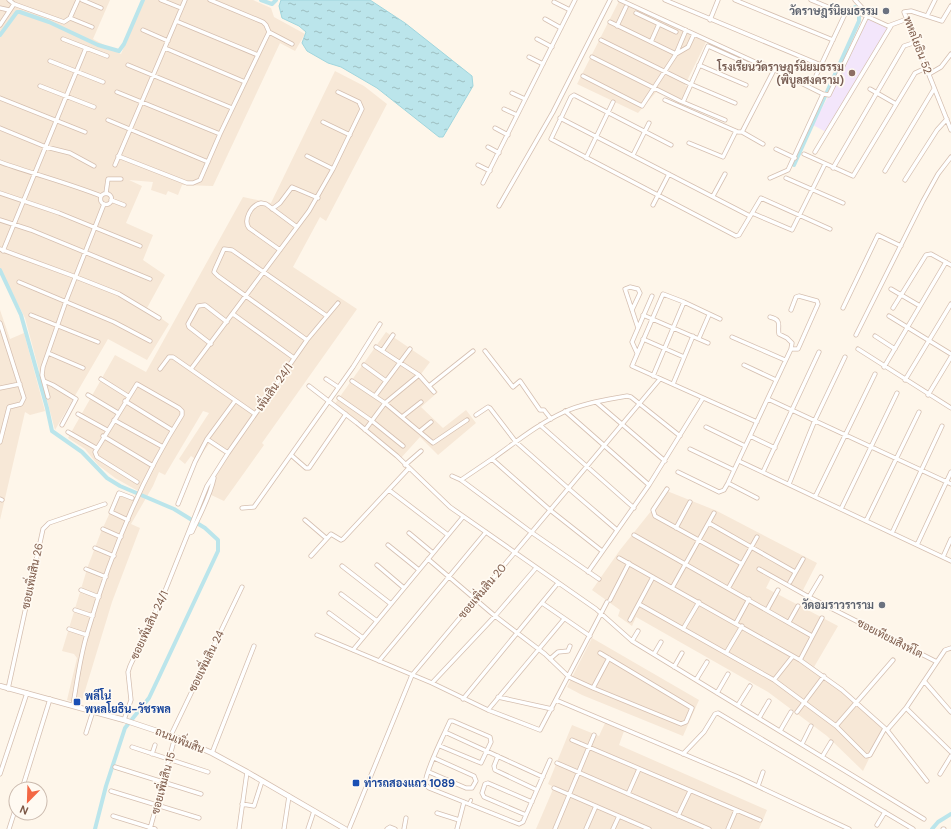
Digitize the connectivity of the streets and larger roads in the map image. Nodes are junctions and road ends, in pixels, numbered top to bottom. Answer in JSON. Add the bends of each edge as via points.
{"nodes":[{"id":1,"x":9,"y":0,"type":"edge"},
{"id":2,"x":78,"y":0,"type":"edge"},
{"id":3,"x":82,"y":0,"type":"edge"},
{"id":4,"x":161,"y":0,"type":"edge"},
{"id":5,"x":185,"y":0,"type":"edge"},
{"id":6,"x":210,"y":0,"type":"edge"},
{"id":7,"x":575,"y":0,"type":"edge"},
{"id":8,"x":610,"y":0,"type":"edge"},
{"id":9,"x":620,"y":0,"type":"edge"},
{"id":10,"x":665,"y":0,"type":"edge"},
{"id":11,"x":718,"y":0,"type":"edge"},
{"id":12,"x":734,"y":0,"type":"edge"},
{"id":13,"x":810,"y":0,"type":"edge"},
{"id":14,"x":855,"y":0,"type":"edge"},
{"id":15,"x":935,"y":0,"type":"edge"},
{"id":16,"x":554,"y":2,"type":"dead end"},
{"id":17,"x":14,"y":4,"type":"junction"},
{"id":18,"x":951,"y":6,"type":"edge"},
{"id":19,"x":0,"y":8,"type":"edge"},
{"id":20,"x":101,"y":8,"type":"dead end"},
{"id":21,"x":181,"y":8,"type":"junction"},
{"id":22,"x":626,"y":8,"type":"dead end"},
{"id":23,"x":9,"y":10,"type":"junction"},
{"id":24,"x":570,"y":10,"type":"junction"},
{"id":25,"x":636,"y":13,"type":"dead end"},
{"id":26,"x":845,"y":14,"type":"junction"},
{"id":27,"x":866,"y":15,"type":"junction"},
{"id":28,"x":927,"y":16,"type":"junction"},
{"id":29,"x":70,"y":18,"type":"junction"},
{"id":30,"x":546,"y":19,"type":"dead end"},
{"id":31,"x":907,"y":19,"type":"junction"},
{"id":32,"x":710,"y":20,"type":"junction"},
{"id":33,"x":176,"y":21,"type":"junction"},
{"id":34,"x":610,"y":22,"type":"dead end"},
{"id":35,"x":659,"y":24,"type":"junction"},
{"id":36,"x":0,"y":25,"type":"edge"},
{"id":37,"x":618,"y":26,"type":"junction"},
{"id":38,"x":891,"y":26,"type":"junction"},
{"id":39,"x":92,"y":27,"type":"dead end"},
{"id":40,"x":562,"y":28,"type":"junction"},
{"id":41,"x":143,"y":30,"type":"dead end"},
{"id":42,"x":686,"y":30,"type":"junction"},
{"id":43,"x":269,"y":32,"type":"junction"},
{"id":44,"x":676,"y":32,"type":"dead end"},
{"id":45,"x":694,"y":34,"type":"junction"},
{"id":46,"x":63,"y":39,"type":"dead end"},
{"id":47,"x":537,"y":39,"type":"dead end"},
{"id":48,"x":601,"y":40,"type":"dead end"},
{"id":49,"x":833,"y":40,"type":"junction"},
{"id":50,"x":168,"y":41,"type":"junction"},
{"id":51,"x":651,"y":42,"type":"junction"},
{"id":52,"x":916,"y":42,"type":"junction"},
{"id":53,"x":292,"y":44,"type":"dead end"},
{"id":54,"x":552,"y":46,"type":"junction"},
{"id":55,"x":86,"y":48,"type":"junction"},
{"id":56,"x":165,"y":48,"type":"junction"},
{"id":57,"x":676,"y":54,"type":"junction"},
{"id":58,"x":951,"y":54,"type":"edge"},
{"id":59,"x":258,"y":55,"type":"junction"},
{"id":60,"x":106,"y":56,"type":"dead end"},
{"id":61,"x":529,"y":56,"type":"dead end"},
{"id":62,"x":592,"y":57,"type":"dead end"},
{"id":63,"x":50,"y":61,"type":"dead end"},
{"id":64,"x":543,"y":64,"type":"junction"},
{"id":65,"x":128,"y":65,"type":"dead end"},
{"id":66,"x":699,"y":65,"type":"junction"},
{"id":67,"x":821,"y":65,"type":"junction"},
{"id":68,"x":755,"y":67,"type":"dead end"},
{"id":69,"x":926,"y":68,"type":"junction"},
{"id":70,"x":774,"y":70,"type":"junction"},
{"id":71,"x":77,"y":72,"type":"junction"},
{"id":72,"x":665,"y":72,"type":"junction"},
{"id":73,"x":929,"y":74,"type":"junction"},
{"id":74,"x":153,"y":76,"type":"junction"},
{"id":75,"x":583,"y":76,"type":"dead end"},
{"id":76,"x":814,"y":80,"type":"dead end"},
{"id":77,"x":103,"y":82,"type":"dead end"},
{"id":78,"x":245,"y":82,"type":"junction"},
{"id":79,"x":691,"y":84,"type":"junction"},
{"id":80,"x":40,"y":86,"type":"dead end"},
{"id":81,"x":746,"y":86,"type":"dead end"},
{"id":82,"x":655,"y":88,"type":"junction"},
{"id":83,"x":934,"y":88,"type":"junction"},
{"id":84,"x":870,"y":89,"type":"dead end"},
{"id":85,"x":117,"y":92,"type":"dead end"},
{"id":86,"x":338,"y":92,"type":"dead end"},
{"id":87,"x":512,"y":92,"type":"dead end"},
{"id":88,"x":877,"y":93,"type":"junction"},
{"id":89,"x":826,"y":94,"type":"junction"},
{"id":90,"x":67,"y":96,"type":"junction"},
{"id":91,"x":0,"y":98,"type":"edge"},
{"id":92,"x":525,"y":99,"type":"junction"},
{"id":93,"x":665,"y":100,"type":"dead end"},
{"id":94,"x":613,"y":102,"type":"dead end"},
{"id":95,"x":683,"y":102,"type":"junction"},
{"id":96,"x":142,"y":103,"type":"junction"},
{"id":97,"x":736,"y":103,"type":"dead end"},
{"id":98,"x":896,"y":104,"type":"junction"},
{"id":99,"x":94,"y":107,"type":"dead end"},
{"id":100,"x":232,"y":108,"type":"junction"},
{"id":101,"x":504,"y":109,"type":"dead end"},
{"id":102,"x":608,"y":113,"type":"junction"},
{"id":103,"x":517,"y":115,"type":"junction"},
{"id":104,"x":560,"y":118,"type":"junction"},
{"id":105,"x":946,"y":119,"type":"junction"},
{"id":106,"x":108,"y":120,"type":"dead end"},
{"id":107,"x":725,"y":120,"type":"dead end"},
{"id":108,"x":57,"y":122,"type":"junction"},
{"id":109,"x":322,"y":122,"type":"dead end"},
{"id":110,"x":649,"y":123,"type":"dead end"},
{"id":111,"x":950,"y":124,"type":"edge"},
{"id":112,"x":0,"y":128,"type":"edge"},
{"id":113,"x":495,"y":128,"type":"dead end"},
{"id":114,"x":131,"y":130,"type":"junction"},
{"id":115,"x":951,"y":130,"type":"edge"},
{"id":116,"x":736,"y":131,"type":"junction"},
{"id":117,"x":85,"y":132,"type":"dead end"},
{"id":118,"x":645,"y":132,"type":"junction"},
{"id":119,"x":742,"y":132,"type":"junction"},
{"id":120,"x":220,"y":134,"type":"junction"},
{"id":121,"x":508,"y":134,"type":"junction"},
{"id":122,"x":350,"y":135,"type":"junction"},
{"id":123,"x":596,"y":136,"type":"junction"},
{"id":124,"x":689,"y":143,"type":"dead end"},
{"id":125,"x":762,"y":144,"type":"dead end"},
{"id":126,"x":671,"y":145,"type":"dead end"},
{"id":127,"x":488,"y":147,"type":"dead end"},
{"id":128,"x":46,"y":148,"type":"junction"},
{"id":129,"x":776,"y":148,"type":"dead end"},
{"id":130,"x":815,"y":152,"type":"dead end"},
{"id":131,"x":499,"y":153,"type":"junction"},
{"id":132,"x":804,"y":154,"type":"dead end"},
{"id":133,"x":633,"y":155,"type":"junction"},
{"id":134,"x":118,"y":156,"type":"junction"},
{"id":135,"x":307,"y":156,"type":"dead end"},
{"id":136,"x":951,"y":156,"type":"edge"},
{"id":137,"x":586,"y":158,"type":"junction"},
{"id":138,"x":795,"y":158,"type":"junction"},
{"id":139,"x":0,"y":162,"type":"edge"},
{"id":140,"x":208,"y":162,"type":"junction"},
{"id":141,"x":825,"y":164,"type":"junction"},
{"id":142,"x":478,"y":165,"type":"dead end"},
{"id":143,"x":94,"y":166,"type":"dead end"},
{"id":144,"x":116,"y":166,"type":"dead end"},
{"id":145,"x":833,"y":168,"type":"junction"},
{"id":146,"x":333,"y":169,"type":"junction"},
{"id":147,"x":490,"y":171,"type":"junction"},
{"id":148,"x":885,"y":171,"type":"dead end"},
{"id":149,"x":34,"y":174,"type":"junction"},
{"id":150,"x":669,"y":174,"type":"junction"},
{"id":151,"x":725,"y":174,"type":"dead end"},
{"id":152,"x":770,"y":178,"type":"dead end"},
{"id":153,"x":786,"y":178,"type":"dead end"},
{"id":154,"x":121,"y":179,"type":"dead end"},
{"id":155,"x":905,"y":180,"type":"dead end"},
{"id":156,"x":483,"y":183,"type":"dead end"},
{"id":157,"x":812,"y":190,"type":"junction"},
{"id":158,"x":0,"y":192,"type":"edge"},
{"id":159,"x":106,"y":193,"type":"junction"},
{"id":160,"x":658,"y":195,"type":"junction"},
{"id":161,"x":101,"y":196,"type":"junction"},
{"id":162,"x":713,"y":196,"type":"junction"},
{"id":163,"x":318,"y":198,"type":"junction"},
{"id":164,"x":111,"y":200,"type":"junction"},
{"id":165,"x":22,"y":202,"type":"junction"},
{"id":166,"x":843,"y":203,"type":"dead end"},
{"id":167,"x":104,"y":204,"type":"junction"},
{"id":168,"x":124,"y":205,"type":"dead end"},
{"id":169,"x":653,"y":205,"type":"dead end"},
{"id":170,"x":499,"y":206,"type":"dead end"},
{"id":171,"x":272,"y":209,"type":"junction"},
{"id":172,"x":751,"y":214,"type":"junction"},
{"id":173,"x":800,"y":215,"type":"junction"},
{"id":174,"x":0,"y":220,"type":"edge"},
{"id":175,"x":13,"y":225,"type":"junction"},
{"id":176,"x":96,"y":227,"type":"junction"},
{"id":177,"x":297,"y":227,"type":"junction"},
{"id":178,"x":830,"y":229,"type":"dead end"},
{"id":179,"x":140,"y":246,"type":"dead end"},
{"id":180,"x":900,"y":246,"type":"junction"},
{"id":181,"x":2,"y":250,"type":"edge"},
{"id":182,"x":280,"y":250,"type":"junction"},
{"id":183,"x":85,"y":252,"type":"junction"},
{"id":184,"x":946,"y":262,"type":"junction"},
{"id":185,"x":951,"y":265,"type":"edge"},
{"id":186,"x":263,"y":272,"type":"junction"},
{"id":187,"x":76,"y":276,"type":"junction"},
{"id":188,"x":150,"y":279,"type":"dead end"},
{"id":189,"x":19,"y":282,"type":"dead end"},
{"id":190,"x":891,"y":289,"type":"dead end"},
{"id":191,"x":901,"y":295,"type":"junction"},
{"id":192,"x":245,"y":296,"type":"junction"},
{"id":193,"x":652,"y":296,"type":"dead end"},
{"id":194,"x":66,"y":301,"type":"junction"},
{"id":195,"x":684,"y":302,"type":"junction"},
{"id":196,"x":338,"y":303,"type":"dead end"},
{"id":197,"x":951,"y":304,"type":"edge"},
{"id":198,"x":920,"y":306,"type":"junction"},
{"id":199,"x":843,"y":308,"type":"dead end"},
{"id":200,"x":894,"y":308,"type":"dead end"},
{"id":201,"x":632,"y":310,"type":"junction"},
{"id":202,"x":791,"y":310,"type":"dead end"},
{"id":203,"x":233,"y":314,"type":"junction"},
{"id":204,"x":32,"y":315,"type":"dead end"},
{"id":205,"x":643,"y":315,"type":"junction"},
{"id":206,"x":709,"y":315,"type":"junction"},
{"id":207,"x":327,"y":316,"type":"junction"},
{"id":208,"x":889,"y":316,"type":"dead end"},
{"id":209,"x":770,"y":317,"type":"dead end"},
{"id":210,"x":159,"y":318,"type":"dead end"},
{"id":211,"x":652,"y":319,"type":"junction"},
{"id":212,"x":720,"y":319,"type":"dead end"},
{"id":213,"x":227,"y":322,"type":"junction"},
{"id":214,"x":0,"y":323,"type":"edge"},
{"id":215,"x":380,"y":324,"type":"dead end"},
{"id":216,"x":57,"y":326,"type":"junction"},
{"id":217,"x":674,"y":327,"type":"junction"},
{"id":218,"x":638,"y":328,"type":"junction"},
{"id":219,"x":908,"y":328,"type":"junction"},
{"id":220,"x":393,"y":335,"type":"dead end"},
{"id":221,"x":856,"y":335,"type":"dead end"},
{"id":222,"x":693,"y":336,"type":"junction"},
{"id":223,"x":875,"y":336,"type":"dead end"},
{"id":224,"x":732,"y":337,"type":"dead end"},
{"id":225,"x":699,"y":338,"type":"junction"},
{"id":226,"x":643,"y":339,"type":"junction"},
{"id":227,"x":307,"y":340,"type":"junction"},
{"id":228,"x":929,"y":340,"type":"junction"},
{"id":229,"x":150,"y":341,"type":"dead end"},
{"id":230,"x":98,"y":342,"type":"dead end"},
{"id":231,"x":708,"y":343,"type":"dead end"},
{"id":232,"x":211,"y":344,"type":"junction"},
{"id":233,"x":376,"y":347,"type":"dead end"},
{"id":234,"x":410,"y":349,"type":"dead end"},
{"id":235,"x":664,"y":349,"type":"junction"},
{"id":236,"x":791,"y":349,"type":"junction"},
{"id":237,"x":858,"y":349,"type":"dead end"},
{"id":238,"x":895,"y":349,"type":"junction"},
{"id":239,"x":382,"y":350,"type":"junction"},
{"id":240,"x":473,"y":351,"type":"dead end"},
{"id":241,"x":485,"y":351,"type":"dead end"},
{"id":242,"x":819,"y":352,"type":"dead end"},
{"id":243,"x":48,"y":353,"type":"junction"},
{"id":244,"x":637,"y":353,"type":"junction"},
{"id":245,"x":951,"y":355,"type":"edge"},
{"id":246,"x":845,"y":357,"type":"dead end"},
{"id":247,"x":294,"y":358,"type":"junction"},
{"id":248,"x":684,"y":358,"type":"junction"},
{"id":249,"x":785,"y":360,"type":"junction"},
{"id":250,"x":400,"y":362,"type":"junction"},
{"id":251,"x":364,"y":364,"type":"dead end"},
{"id":252,"x":744,"y":365,"type":"dead end"},
{"id":253,"x":884,"y":367,"type":"junction"},
{"id":254,"x":83,"y":368,"type":"dead end"},
{"id":255,"x":160,"y":369,"type":"dead end"},
{"id":256,"x":191,"y":369,"type":"junction"},
{"id":257,"x":875,"y":374,"type":"dead end"},
{"id":258,"x":419,"y":375,"type":"junction"},
{"id":259,"x":653,"y":376,"type":"junction"},
{"id":260,"x":102,"y":379,"type":"dead end"},
{"id":261,"x":326,"y":379,"type":"dead end"},
{"id":262,"x":660,"y":379,"type":"junction"},
{"id":263,"x":776,"y":380,"type":"junction"},
{"id":264,"x":905,"y":380,"type":"junction"},
{"id":265,"x":352,"y":381,"type":"dead end"},
{"id":266,"x":386,"y":381,"type":"junction"},
{"id":267,"x":44,"y":382,"type":"junction"},
{"id":268,"x":20,"y":384,"type":"junction"},
{"id":269,"x":673,"y":384,"type":"junction"},
{"id":270,"x":309,"y":386,"type":"dead end"},
{"id":271,"x":429,"y":386,"type":"junction"},
{"id":272,"x":338,"y":387,"type":"junction"},
{"id":273,"x":0,"y":388,"type":"edge"},
{"id":274,"x":434,"y":392,"type":"dead end"},
{"id":275,"x":896,"y":393,"type":"dead end"},
{"id":276,"x":88,"y":395,"type":"dead end"},
{"id":277,"x":928,"y":395,"type":"junction"},
{"id":278,"x":128,"y":396,"type":"junction"},
{"id":279,"x":375,"y":396,"type":"junction"},
{"id":280,"x":48,"y":397,"type":"dead end"},
{"id":281,"x":339,"y":398,"type":"dead end"},
{"id":282,"x":703,"y":398,"type":"junction"},
{"id":283,"x":768,"y":399,"type":"junction"},
{"id":284,"x":125,"y":401,"type":"junction"},
{"id":285,"x":235,"y":401,"type":"junction"},
{"id":286,"x":328,"y":401,"type":"junction"},
{"id":287,"x":421,"y":402,"type":"dead end"},
{"id":288,"x":596,"y":402,"type":"junction"},
{"id":289,"x":384,"y":403,"type":"junction"},
{"id":290,"x":639,"y":403,"type":"junction"},
{"id":291,"x":951,"y":408,"type":"edge"},
{"id":292,"x":565,"y":411,"type":"junction"},
{"id":293,"x":792,"y":411,"type":"junction"},
{"id":294,"x":919,"y":412,"type":"dead end"},
{"id":295,"x":118,"y":413,"type":"junction"},
{"id":296,"x":78,"y":414,"type":"dead end"},
{"id":297,"x":255,"y":414,"type":"junction"},
{"id":298,"x":346,"y":414,"type":"junction"},
{"id":299,"x":476,"y":415,"type":"dead end"},
{"id":300,"x":402,"y":417,"type":"junction"},
{"id":301,"x":551,"y":419,"type":"junction"},
{"id":302,"x":0,"y":420,"type":"edge"},
{"id":303,"x":114,"y":420,"type":"junction"},
{"id":304,"x":467,"y":420,"type":"dead end"},
{"id":305,"x":815,"y":420,"type":"junction"},
{"id":306,"x":6,"y":421,"type":"junction"},
{"id":307,"x":372,"y":421,"type":"junction"},
{"id":308,"x":431,"y":422,"type":"dead end"},
{"id":309,"x":757,"y":422,"type":"junction"},
{"id":310,"x":621,"y":424,"type":"junction"},
{"id":311,"x":62,"y":425,"type":"dead end"},
{"id":312,"x":540,"y":425,"type":"junction"},
{"id":313,"x":942,"y":426,"type":"dead end"},
{"id":314,"x":706,"y":427,"type":"dead end"},
{"id":315,"x":107,"y":430,"type":"junction"},
{"id":316,"x":172,"y":430,"type":"junction"},
{"id":317,"x":365,"y":430,"type":"junction"},
{"id":318,"x":420,"y":431,"type":"junction"},
{"id":319,"x":68,"y":432,"type":"dead end"},
{"id":320,"x":844,"y":434,"type":"junction"},
{"id":321,"x":103,"y":436,"type":"junction"},
{"id":322,"x":680,"y":436,"type":"junction"},
{"id":323,"x":750,"y":436,"type":"junction"},
{"id":324,"x":207,"y":439,"type":"junction"},
{"id":325,"x":0,"y":442,"type":"edge"},
{"id":326,"x":516,"y":442,"type":"junction"},
{"id":327,"x":403,"y":446,"type":"dead end"},
{"id":328,"x":603,"y":446,"type":"junction"},
{"id":329,"x":745,"y":446,"type":"junction"},
{"id":330,"x":163,"y":447,"type":"junction"},
{"id":331,"x":871,"y":447,"type":"junction"},
{"id":332,"x":96,"y":448,"type":"junction"},
{"id":333,"x":775,"y":448,"type":"junction"},
{"id":334,"x":690,"y":449,"type":"dead end"},
{"id":335,"x":420,"y":451,"type":"dead end"},
{"id":336,"x":228,"y":453,"type":"junction"},
{"id":337,"x":291,"y":455,"type":"junction"},
{"id":338,"x":492,"y":458,"type":"junction"},
{"id":339,"x":896,"y":459,"type":"junction"},
{"id":340,"x":664,"y":461,"type":"junction"},
{"id":341,"x":741,"y":462,"type":"dead end"},
{"id":342,"x":405,"y":465,"type":"junction"},
{"id":343,"x":153,"y":466,"type":"junction"},
{"id":344,"x":586,"y":467,"type":"junction"},
{"id":345,"x":409,"y":468,"type":"junction"},
{"id":346,"x":734,"y":470,"type":"junction"},
{"id":347,"x":920,"y":470,"type":"junction"},
{"id":348,"x":678,"y":472,"type":"dead end"},
{"id":349,"x":763,"y":472,"type":"junction"},
{"id":350,"x":951,"y":472,"type":"edge"},
{"id":351,"x":214,"y":475,"type":"junction"},
{"id":352,"x":452,"y":476,"type":"dead end"},
{"id":353,"x":462,"y":480,"type":"junction"},
{"id":354,"x":137,"y":482,"type":"dead end"},
{"id":355,"x":946,"y":482,"type":"junction"},
{"id":356,"x":728,"y":483,"type":"junction"},
{"id":357,"x":789,"y":484,"type":"junction"},
{"id":358,"x":951,"y":484,"type":"edge"},
{"id":359,"x":649,"y":485,"type":"junction"},
{"id":360,"x":568,"y":488,"type":"junction"},
{"id":361,"x":666,"y":489,"type":"dead end"},
{"id":362,"x":389,"y":490,"type":"junction"},
{"id":363,"x":815,"y":497,"type":"junction"},
{"id":364,"x":132,"y":498,"type":"dead end"},
{"id":365,"x":757,"y":498,"type":"dead end"},
{"id":366,"x":690,"y":502,"type":"dead end"},
{"id":367,"x":105,"y":504,"type":"dead end"},
{"id":368,"x":178,"y":504,"type":"dead end"},
{"id":369,"x":242,"y":508,"type":"dead end"},
{"id":370,"x":634,"y":508,"type":"junction"},
{"id":371,"x":841,"y":509,"type":"junction"},
{"id":372,"x":550,"y":510,"type":"junction"},
{"id":373,"x":714,"y":513,"type":"dead end"},
{"id":374,"x":463,"y":517,"type":"junction"},
{"id":375,"x":128,"y":520,"type":"junction"},
{"id":376,"x":305,"y":520,"type":"dead end"},
{"id":377,"x":866,"y":521,"type":"junction"},
{"id":378,"x":709,"y":523,"type":"junction"},
{"id":379,"x":191,"y":528,"type":"junction"},
{"id":380,"x":676,"y":528,"type":"junction"},
{"id":381,"x":103,"y":529,"type":"dead end"},
{"id":382,"x":618,"y":530,"type":"junction"},
{"id":383,"x":486,"y":532,"type":"junction"},
{"id":384,"x":531,"y":532,"type":"junction"},
{"id":385,"x":189,"y":533,"type":"joint"},
{"id":386,"x":409,"y":533,"type":"dead end"},
{"id":387,"x":892,"y":533,"type":"junction"},
{"id":388,"x":448,"y":535,"type":"junction"},
{"id":389,"x":634,"y":535,"type":"dead end"},
{"id":390,"x":121,"y":537,"type":"junction"},
{"id":391,"x":757,"y":537,"type":"dead end"},
{"id":392,"x":326,"y":538,"type":"junction"},
{"id":393,"x":951,"y":539,"type":"edge"},
{"id":394,"x":699,"y":541,"type":"junction"},
{"id":395,"x":388,"y":545,"type":"dead end"},
{"id":396,"x":917,"y":545,"type":"junction"},
{"id":397,"x":95,"y":548,"type":"dead end"},
{"id":398,"x":751,"y":548,"type":"junction"},
{"id":399,"x":515,"y":551,"type":"junction"},
{"id":400,"x":602,"y":551,"type":"junction"},
{"id":401,"x":433,"y":553,"type":"junction"},
{"id":402,"x":114,"y":556,"type":"junction"},
{"id":403,"x":311,"y":556,"type":"dead end"},
{"id":404,"x":943,"y":557,"type":"junction"},
{"id":405,"x":619,"y":558,"type":"dead end"},
{"id":406,"x":428,"y":559,"type":"junction"},
{"id":407,"x":803,"y":559,"type":"dead end"},
{"id":408,"x":951,"y":561,"type":"edge"},
{"id":409,"x":629,"y":563,"type":"junction"},
{"id":410,"x":686,"y":564,"type":"junction"},
{"id":411,"x":742,"y":564,"type":"junction"},
{"id":412,"x":377,"y":565,"type":"dead end"},
{"id":413,"x":342,"y":566,"type":"dead end"},
{"id":414,"x":536,"y":568,"type":"junction"},
{"id":415,"x":86,"y":569,"type":"dead end"},
{"id":416,"x":759,"y":569,"type":"dead end"},
{"id":417,"x":419,"y":570,"type":"junction"},
{"id":418,"x":588,"y":572,"type":"junction"},
{"id":419,"x":795,"y":572,"type":"junction"},
{"id":420,"x":106,"y":577,"type":"junction"},
{"id":421,"x":449,"y":577,"type":"junction"},
{"id":422,"x":653,"y":577,"type":"junction"},
{"id":423,"x":821,"y":577,"type":"dead end"},
{"id":424,"x":599,"y":579,"type":"dead end"},
{"id":425,"x":790,"y":582,"type":"dead end"},
{"id":426,"x":558,"y":583,"type":"junction"},
{"id":427,"x":242,"y":587,"type":"dead end"},
{"id":428,"x":729,"y":587,"type":"junction"},
{"id":429,"x":404,"y":588,"type":"junction"},
{"id":430,"x":672,"y":588,"type":"junction"},
{"id":431,"x":81,"y":590,"type":"dead end"},
{"id":432,"x":778,"y":590,"type":"dead end"},
{"id":433,"x":341,"y":594,"type":"dead end"},
{"id":434,"x":99,"y":597,"type":"junction"},
{"id":435,"x":809,"y":597,"type":"junction"},
{"id":436,"x":476,"y":598,"type":"junction"},
{"id":437,"x":749,"y":599,"type":"junction"},
{"id":438,"x":699,"y":602,"type":"junction"},
{"id":439,"x":542,"y":603,"type":"junction"},
{"id":440,"x":391,"y":604,"type":"junction"},
{"id":441,"x":639,"y":604,"type":"junction"},
{"id":442,"x":798,"y":606,"type":"dead end"},
{"id":443,"x":75,"y":610,"type":"dead end"},
{"id":444,"x":767,"y":610,"type":"junction"},
{"id":445,"x":329,"y":613,"type":"dead end"},
{"id":446,"x":601,"y":613,"type":"junction"},
{"id":447,"x":93,"y":616,"type":"junction"},
{"id":448,"x":495,"y":616,"type":"junction"},
{"id":449,"x":822,"y":618,"type":"dead end"},
{"id":450,"x":564,"y":619,"type":"junction"},
{"id":451,"x":630,"y":620,"type":"dead end"},
{"id":452,"x":377,"y":621,"type":"junction"},
{"id":453,"x":789,"y":622,"type":"junction"},
{"id":454,"x":736,"y":623,"type":"junction"},
{"id":455,"x":742,"y":626,"type":"junction"},
{"id":456,"x":69,"y":629,"type":"dead end"},
{"id":457,"x":683,"y":629,"type":"junction"},
{"id":458,"x":638,"y":631,"type":"dead end"},
{"id":459,"x":517,"y":633,"type":"junction"},
{"id":460,"x":86,"y":635,"type":"junction"},
{"id":461,"x":317,"y":635,"type":"dead end"},
{"id":462,"x":590,"y":636,"type":"junction"},
{"id":463,"x":812,"y":636,"type":"junction"},
{"id":464,"x":363,"y":638,"type":"junction"},
{"id":465,"x":632,"y":642,"type":"junction"},
{"id":466,"x":661,"y":642,"type":"dead end"},
{"id":467,"x":254,"y":646,"type":"dead end"},
{"id":468,"x":570,"y":646,"type":"dead end"},
{"id":469,"x":951,"y":648,"type":"edge"},
{"id":470,"x":353,"y":650,"type":"junction"},
{"id":471,"x":538,"y":650,"type":"junction"},
{"id":472,"x":600,"y":653,"type":"dead end"},
{"id":473,"x":682,"y":653,"type":"dead end"},
{"id":474,"x":726,"y":653,"type":"junction"},
{"id":475,"x":654,"y":654,"type":"junction"},
{"id":476,"x":793,"y":656,"type":"junction"},
{"id":477,"x":609,"y":658,"type":"junction"},
{"id":478,"x":550,"y":659,"type":"junction"},
{"id":479,"x":800,"y":660,"type":"junction"},
{"id":480,"x":893,"y":660,"type":"dead end"},
{"id":481,"x":379,"y":661,"type":"junction"},
{"id":482,"x":707,"y":662,"type":"dead end"},
{"id":483,"x":937,"y":662,"type":"junction"},
{"id":484,"x":674,"y":667,"type":"junction"},
{"id":485,"x":728,"y":674,"type":"dead end"},
{"id":486,"x":412,"y":675,"type":"junction"},
{"id":487,"x":824,"y":676,"type":"junction"},
{"id":488,"x":568,"y":677,"type":"junction"},
{"id":489,"x":696,"y":680,"type":"junction"},
{"id":490,"x":774,"y":680,"type":"junction"},
{"id":491,"x":924,"y":681,"type":"junction"},
{"id":492,"x":432,"y":683,"type":"junction"},
{"id":493,"x":0,"y":686,"type":"edge"},
{"id":494,"x":750,"y":686,"type":"dead end"},
{"id":495,"x":8,"y":688,"type":"junction"},
{"id":496,"x":592,"y":688,"type":"junction"},
{"id":497,"x":27,"y":693,"type":"junction"},
{"id":498,"x":718,"y":693,"type":"junction"},
{"id":499,"x":498,"y":697,"type":"junction"},
{"id":500,"x":50,"y":699,"type":"junction"},
{"id":501,"x":463,"y":699,"type":"junction"},
{"id":502,"x":556,"y":700,"type":"junction"},
{"id":503,"x":769,"y":701,"type":"dead end"},
{"id":504,"x":805,"y":703,"type":"junction"},
{"id":505,"x":857,"y":704,"type":"junction"},
{"id":506,"x":73,"y":705,"type":"junction"},
{"id":507,"x":738,"y":705,"type":"junction"},
{"id":508,"x":906,"y":708,"type":"junction"},
{"id":509,"x":488,"y":710,"type":"junction"},
{"id":510,"x":552,"y":710,"type":"junction"},
{"id":511,"x":93,"y":711,"type":"junction"},
{"id":512,"x":791,"y":712,"type":"dead end"},
{"id":513,"x":797,"y":712,"type":"dead end"},
{"id":514,"x":951,"y":712,"type":"edge"},
{"id":515,"x":759,"y":718,"type":"junction"},
{"id":516,"x":126,"y":720,"type":"junction"},
{"id":517,"x":811,"y":726,"type":"dead end"},
{"id":518,"x":836,"y":726,"type":"junction"},
{"id":519,"x":885,"y":730,"type":"junction"},
{"id":520,"x":780,"y":731,"type":"junction"},
{"id":521,"x":446,"y":732,"type":"junction"},
{"id":522,"x":86,"y":733,"type":"dead end"},
{"id":523,"x":594,"y":734,"type":"dead end"},
{"id":524,"x":173,"y":736,"type":"junction"},
{"id":525,"x":572,"y":740,"type":"dead end"},
{"id":526,"x":831,"y":742,"type":"dead end"},
{"id":527,"x":802,"y":744,"type":"junction"},
{"id":528,"x":156,"y":745,"type":"dead end"},
{"id":529,"x":440,"y":746,"type":"junction"},
{"id":530,"x":132,"y":747,"type":"dead end"},
{"id":531,"x":589,"y":747,"type":"junction"},
{"id":532,"x":488,"y":751,"type":"junction"},
{"id":533,"x":951,"y":752,"type":"edge"},
{"id":534,"x":212,"y":753,"type":"junction"},
{"id":535,"x":152,"y":754,"type":"junction"},
{"id":536,"x":683,"y":754,"type":"junction"},
{"id":537,"x":498,"y":756,"type":"junction"},
{"id":538,"x":951,"y":756,"type":"edge"},
{"id":539,"x":822,"y":757,"type":"junction"},
{"id":540,"x":434,"y":758,"type":"junction"},
{"id":541,"x":169,"y":759,"type":"junction"},
{"id":542,"x":550,"y":760,"type":"dead end"},
{"id":543,"x":556,"y":763,"type":"dead end"},
{"id":544,"x":115,"y":767,"type":"dead end"},
{"id":545,"x":639,"y":769,"type":"junction"},
{"id":546,"x":208,"y":772,"type":"dead end"},
{"id":547,"x":247,"y":772,"type":"junction"},
{"id":548,"x":429,"y":772,"type":"junction"},
{"id":549,"x":578,"y":772,"type":"junction"},
{"id":550,"x":763,"y":772,"type":"dead end"},
{"id":551,"x":0,"y":774,"type":"edge"},
{"id":552,"x":940,"y":774,"type":"dead end"},
{"id":553,"x":542,"y":777,"type":"junction"},
{"id":554,"x":262,"y":780,"type":"junction"},
{"id":555,"x":24,"y":781,"type":"edge"},
{"id":556,"x":927,"y":781,"type":"dead end"},
{"id":557,"x":163,"y":783,"type":"junction"},
{"id":558,"x":758,"y":786,"type":"junction"},
{"id":559,"x":554,"y":788,"type":"dead end"},
{"id":560,"x":537,"y":790,"type":"junction"},
{"id":561,"x":690,"y":790,"type":"junction"},
{"id":562,"x":111,"y":791,"type":"dead end"},
{"id":563,"x":202,"y":794,"type":"dead end"},
{"id":564,"x":568,"y":794,"type":"junction"},
{"id":565,"x":628,"y":794,"type":"junction"},
{"id":566,"x":289,"y":796,"type":"junction"},
{"id":567,"x":464,"y":802,"type":"junction"},
{"id":568,"x":532,"y":802,"type":"junction"},
{"id":569,"x":242,"y":804,"type":"junction"},
{"id":570,"x":157,"y":805,"type":"junction"},
{"id":571,"x":596,"y":806,"type":"junction"},
{"id":572,"x":736,"y":810,"type":"junction"},
{"id":573,"x":314,"y":812,"type":"junction"},
{"id":574,"x":437,"y":812,"type":"dead end"},
{"id":575,"x":885,"y":812,"type":"junction"},
{"id":576,"x":526,"y":815,"type":"junction"},
{"id":577,"x":113,"y":816,"type":"dead end"},
{"id":578,"x":619,"y":816,"type":"junction"},
{"id":579,"x":678,"y":816,"type":"junction"},
{"id":580,"x":200,"y":818,"type":"dead end"},
{"id":581,"x":406,"y":818,"type":"dead end"},
{"id":582,"x":924,"y":819,"type":"dead end"},
{"id":583,"x":459,"y":820,"type":"junction"},
{"id":584,"x":760,"y":820,"type":"dead end"},
{"id":585,"x":877,"y":825,"type":"dead end"},
{"id":586,"x":646,"y":828,"type":"edge"},
{"id":587,"x":152,"y":829,"type":"edge"},
{"id":588,"x":239,"y":829,"type":"edge"},
{"id":589,"x":284,"y":829,"type":"edge"},
{"id":590,"x":308,"y":829,"type":"edge"},
{"id":591,"x":345,"y":829,"type":"edge"},
{"id":592,"x":349,"y":829,"type":"edge"},
{"id":593,"x":387,"y":829,"type":"edge"},
{"id":594,"x":395,"y":829,"type":"edge"},
{"id":595,"x":404,"y":829,"type":"edge"},
{"id":596,"x":456,"y":829,"type":"edge"},
{"id":597,"x":555,"y":829,"type":"edge"},
{"id":598,"x":586,"y":829,"type":"edge"},
{"id":599,"x":614,"y":829,"type":"edge"},
{"id":600,"x":709,"y":829,"type":"edge"},
{"id":601,"x":728,"y":829,"type":"edge"},
{"id":602,"x":849,"y":829,"type":"edge"},
{"id":603,"x":913,"y":829,"type":"edge"}],
"edges":[{"from":1,"to":17,"type":"street"},
{"from":2,"to":29,"type":"street"},
{"from":3,"to":20,"type":"street"},
{"from":4,"to":21,"type":"street"},
{"from":5,"to":21,"type":"street"},
{"from":6,"to":43,"type":"street","via":[[263,22]]},
{"from":7,"to":24,"type":"street"},
{"from":8,"to":170,"type":"street","via":[[553,112]]},
{"from":9,"to":42,"type":"street"},
{"from":10,"to":32,"type":"street"},
{"from":11,"to":32,"type":"street"},
{"from":12,"to":49,"type":"street"},
{"from":13,"to":26,"type":"street"},
{"from":14,"to":27,"type":"street"},
{"from":15,"to":28,"type":"street"},
{"from":16,"to":24,"type":"street"},
{"from":17,"to":23,"type":"street"},
{"from":17,"to":29,"type":"street","via":[[61,22]]},
{"from":18,"to":28,"type":"street","name":"พหลโยธิน 52","via":[[942,21]]},
{"from":19,"to":23,"type":"street"},
{"from":21,"to":33,"type":"street"},
{"from":22,"to":37,"type":"street"},
{"from":23,"to":36,"type":"street"},
{"from":24,"to":40,"type":"street"},
{"from":25,"to":35,"type":"street"},
{"from":26,"to":27,"type":"street","via":[[851,9]]},
{"from":26,"to":49,"type":"street"},
{"from":27,"to":38,"type":"street"},
{"from":27,"to":89,"type":"street"},
{"from":28,"to":31,"type":"street","name":"พหลโยธิน 52","via":[[911,11],[904,12]]},
{"from":29,"to":39,"type":"street"},
{"from":30,"to":40,"type":"street"},
{"from":31,"to":38,"type":"street"},
{"from":31,"to":52,"type":"street","name":"พหลโยธิน 52"},
{"from":32,"to":67,"type":"street"},
{"from":33,"to":50,"type":"street"},
{"from":33,"to":59,"type":"street"},
{"from":34,"to":37,"type":"street"},
{"from":35,"to":44,"type":"street"},
{"from":35,"to":51,"type":"street"},
{"from":37,"to":51,"type":"street"},
{"from":38,"to":130,"type":"street"},
{"from":40,"to":54,"type":"street"},
{"from":41,"to":50,"type":"street"},
{"from":42,"to":45,"type":"street"},
{"from":42,"to":57,"type":"street"},
{"from":43,"to":53,"type":"street"},
{"from":43,"to":59,"type":"street"},
{"from":45,"to":57,"type":"street","via":[[688,47]]},
{"from":45,"to":70,"type":"street"},
{"from":46,"to":55,"type":"street"},
{"from":47,"to":54,"type":"street"},
{"from":48,"to":72,"type":"street"},
{"from":49,"to":67,"type":"street"},
{"from":50,"to":56,"type":"street"},
{"from":51,"to":57,"type":"street"},
{"from":52,"to":69,"type":"street","name":"พหลโยธิน 52"},
{"from":52,"to":88,"type":"street","via":[[904,46]]},
{"from":54,"to":64,"type":"street"},
{"from":55,"to":60,"type":"street"},
{"from":55,"to":71,"type":"street"},
{"from":56,"to":74,"type":"street"},
{"from":56,"to":78,"type":"street"},
{"from":57,"to":72,"type":"street"},
{"from":58,"to":73,"type":"street","via":[[941,67]]},
{"from":59,"to":78,"type":"street"},
{"from":61,"to":64,"type":"street"},
{"from":62,"to":82,"type":"street"},
{"from":63,"to":71,"type":"street"},
{"from":64,"to":92,"type":"street"},
{"from":65,"to":74,"type":"street"},
{"from":66,"to":68,"type":"street","via":[[708,46]]},
{"from":66,"to":79,"type":"street"},
{"from":66,"to":81,"type":"street"},
{"from":67,"to":76,"type":"street"},
{"from":69,"to":73,"type":"street","name":"พหลโยธิน 52"},
{"from":69,"to":98,"type":"street","via":[[915,73]]},
{"from":70,"to":89,"type":"street"},
{"from":70,"to":119,"type":"street"},
{"from":71,"to":77,"type":"street"},
{"from":71,"to":90,"type":"street"},
{"from":72,"to":79,"type":"street"},
{"from":72,"to":82,"type":"street"},
{"from":73,"to":83,"type":"street","name":"พหลโยธิน 52"},
{"from":74,"to":96,"type":"street"},
{"from":74,"to":100,"type":"street"},
{"from":75,"to":82,"type":"street","via":[[642,106]]},
{"from":78,"to":100,"type":"street"},
{"from":79,"to":95,"type":"street"},
{"from":79,"to":97,"type":"street"},
{"from":80,"to":90,"type":"street"},
{"from":82,"to":95,"type":"street"},
{"from":83,"to":105,"type":"street","name":"พหลโยธิน 52"},
{"from":83,"to":148,"type":"street"},
{"from":84,"to":88,"type":"street"},
{"from":85,"to":96,"type":"street"},
{"from":86,"to":122,"type":"street","via":[[362,105]]},
{"from":87,"to":92,"type":"street"},
{"from":88,"to":98,"type":"street"},
{"from":88,"to":145,"type":"street"},
{"from":89,"to":138,"type":"street"},
{"from":90,"to":99,"type":"street"},
{"from":90,"to":108,"type":"street"},
{"from":91,"to":108,"type":"street"},
{"from":92,"to":103,"type":"street"},
{"from":93,"to":116,"type":"street"},
{"from":94,"to":102,"type":"street"},
{"from":95,"to":107,"type":"street"},
{"from":96,"to":114,"type":"street"},
{"from":96,"to":120,"type":"street"},
{"from":98,"to":145,"type":"street","via":[[853,176]]},
{"from":100,"to":120,"type":"street"},
{"from":101,"to":103,"type":"street"},
{"from":102,"to":104,"type":"street","via":[[572,95]]},
{"from":102,"to":118,"type":"street"},
{"from":102,"to":123,"type":"street"},
{"from":103,"to":121,"type":"street"},
{"from":104,"to":123,"type":"street"},
{"from":104,"to":137,"type":"street","via":[[550,139]]},
{"from":105,"to":111,"type":"street","name":"พหลโยธิน 52"},
{"from":105,"to":155,"type":"street"},
{"from":106,"to":114,"type":"street"},
{"from":108,"to":117,"type":"street"},
{"from":108,"to":128,"type":"street"},
{"from":109,"to":122,"type":"street"},
{"from":110,"to":118,"type":"street"},
{"from":111,"to":115,"type":"street","name":"พหลโยธิน 52"},
{"from":112,"to":128,"type":"street"},
{"from":113,"to":121,"type":"street"},
{"from":114,"to":134,"type":"street"},
{"from":114,"to":140,"type":"street"},
{"from":116,"to":119,"type":"street"},
{"from":116,"to":124,"type":"street","via":[[723,157]]},
{"from":118,"to":126,"type":"street"},
{"from":118,"to":133,"type":"street"},
{"from":119,"to":125,"type":"street"},
{"from":120,"to":140,"type":"street"},
{"from":121,"to":131,"type":"street"},
{"from":122,"to":146,"type":"street"},
{"from":123,"to":133,"type":"street"},
{"from":123,"to":137,"type":"street"},
{"from":127,"to":131,"type":"street"},
{"from":128,"to":143,"type":"street","via":[[70,153]]},
{"from":128,"to":149,"type":"street"},
{"from":129,"to":138,"type":"street"},
{"from":131,"to":147,"type":"street"},
{"from":132,"to":141,"type":"street"},
{"from":133,"to":150,"type":"street"},
{"from":134,"to":140,"type":"street","via":[[187,183],[200,180]]},
{"from":134,"to":144,"type":"street"},
{"from":135,"to":146,"type":"street"},
{"from":136,"to":180,"type":"street","via":[[938,174]]},
{"from":137,"to":160,"type":"street"},
{"from":138,"to":152,"type":"street","via":[[788,170]]},
{"from":139,"to":149,"type":"street"},
{"from":141,"to":145,"type":"street"},
{"from":141,"to":157,"type":"street"},
{"from":142,"to":147,"type":"street"},
{"from":146,"to":163,"type":"street"},
{"from":147,"to":156,"type":"street"},
{"from":149,"to":161,"type":"street"},
{"from":149,"to":165,"type":"street"},
{"from":150,"to":160,"type":"street"},
{"from":150,"to":162,"type":"street"},
{"from":151,"to":162,"type":"street"},
{"from":153,"to":157,"type":"street"},
{"from":154,"to":159,"type":"street","via":[[108,179]]},
{"from":157,"to":166,"type":"street"},
{"from":157,"to":173,"type":"street"},
{"from":158,"to":165,"type":"street"},
{"from":159,"to":161,"type":"street"},
{"from":159,"to":164,"type":"street"},
{"from":160,"to":169,"type":"street"},
{"from":160,"to":172,"type":"street","via":[[736,236],[740,235]]},
{"from":161,"to":167,"type":"street"},
{"from":162,"to":172,"type":"street"},
{"from":163,"to":171,"type":"street","via":[[292,187]]},
{"from":163,"to":177,"type":"street"},
{"from":164,"to":167,"type":"street"},
{"from":164,"to":168,"type":"street"},
{"from":165,"to":175,"type":"street"},
{"from":165,"to":176,"type":"street"},
{"from":167,"to":176,"type":"street"},
{"from":171,"to":177,"type":"street"},
{"from":171,"to":182,"type":"street","via":[[266,204],[257,204],[246,220],[246,225]]},
{"from":172,"to":173,"type":"street","via":[[792,230]]},
{"from":172,"to":173,"type":"street","via":[[762,198]]},
{"from":173,"to":178,"type":"street"},
{"from":174,"to":175,"type":"street"},
{"from":175,"to":181,"type":"street"},
{"from":175,"to":183,"type":"street"},
{"from":176,"to":179,"type":"street"},
{"from":176,"to":183,"type":"street"},
{"from":177,"to":182,"type":"street"},
{"from":180,"to":199,"type":"street","via":[[878,235]]},
{"from":180,"to":221,"type":"street"},
{"from":181,"to":187,"type":"street"},
{"from":182,"to":186,"type":"street"},
{"from":183,"to":187,"type":"street"},
{"from":183,"to":188,"type":"street"},
{"from":184,"to":185,"type":"street"},
{"from":184,"to":191,"type":"street","via":[[931,254],[926,255]]},
{"from":184,"to":198,"type":"street"},
{"from":186,"to":192,"type":"street"},
{"from":186,"to":192,"type":"street","via":[[232,250],[224,250],[214,272]]},
{"from":186,"to":207,"type":"street"},
{"from":187,"to":194,"type":"street"},
{"from":187,"to":210,"type":"street","via":[[118,294]]},
{"from":189,"to":194,"type":"street"},
{"from":190,"to":191,"type":"street"},
{"from":191,"to":198,"type":"street"},
{"from":191,"to":200,"type":"street"},
{"from":192,"to":203,"type":"street"},
{"from":192,"to":227,"type":"street"},
{"from":193,"to":205,"type":"street"},
{"from":194,"to":216,"type":"street"},
{"from":194,"to":229,"type":"street"},
{"from":195,"to":206,"type":"street"},
{"from":195,"to":211,"type":"street","via":[[663,294]]},
{"from":195,"to":217,"type":"street"},
{"from":196,"to":207,"type":"street","name":"เพิ่มสิน 24/1"},
{"from":197,"to":228,"type":"street"},
{"from":198,"to":219,"type":"street"},
{"from":201,"to":201,"type":"street","via":[[625,288],[638,289],[640,293]]},
{"from":201,"to":218,"type":"street"},
{"from":202,"to":236,"type":"street","via":[[796,297],[799,296],[818,304],[798,349]]},
{"from":203,"to":213,"type":"street"},
{"from":203,"to":247,"type":"street"},
{"from":204,"to":216,"type":"street"},
{"from":205,"to":211,"type":"street"},
{"from":205,"to":218,"type":"street"},
{"from":206,"to":212,"type":"street"},
{"from":206,"to":225,"type":"street"},
{"from":207,"to":227,"type":"street","name":"เพิ่มสิน 24/1"},
{"from":208,"to":219,"type":"street"},
{"from":209,"to":236,"type":"street","via":[[780,323],[779,334],[790,340]]},
{"from":211,"to":217,"type":"street"},
{"from":211,"to":226,"type":"street"},
{"from":213,"to":232,"type":"street"},
{"from":213,"to":232,"type":"street","via":[[205,305],[198,306],[188,324],[189,327]]},
{"from":214,"to":268,"type":"street"},
{"from":215,"to":272,"type":"street"},
{"from":216,"to":230,"type":"street"},
{"from":216,"to":243,"type":"street"},
{"from":217,"to":222,"type":"street"},
{"from":217,"to":235,"type":"street"},
{"from":218,"to":244,"type":"street","via":[[632,342]]},
{"from":219,"to":228,"type":"street"},
{"from":219,"to":238,"type":"street"},
{"from":220,"to":239,"type":"street"},
{"from":222,"to":225,"type":"street"},
{"from":222,"to":248,"type":"street"},
{"from":223,"to":238,"type":"street"},
{"from":224,"to":249,"type":"street"},
{"from":225,"to":231,"type":"street"},
{"from":226,"to":235,"type":"street"},
{"from":226,"to":244,"type":"street"},
{"from":227,"to":247,"type":"street","name":"เพิ่มสิน 24/1"},
{"from":228,"to":245,"type":"street"},
{"from":228,"to":264,"type":"street"},
{"from":232,"to":256,"type":"street"},
{"from":233,"to":239,"type":"street"},
{"from":234,"to":250,"type":"street"},
{"from":235,"to":248,"type":"street"},
{"from":235,"to":259,"type":"street"},
{"from":236,"to":249,"type":"street"},
{"from":237,"to":253,"type":"street"},
{"from":238,"to":253,"type":"street"},
{"from":239,"to":250,"type":"street"},
{"from":240,"to":271,"type":"street"},
{"from":241,"to":301,"type":"street","via":[[513,387],[520,381],[540,410],[544,410]]},
{"from":242,"to":293,"type":"street"},
{"from":243,"to":254,"type":"street"},
{"from":243,"to":267,"type":"street","via":[[42,371]]},
{"from":244,"to":259,"type":"street","via":[[632,366]]},
{"from":245,"to":277,"type":"street"},
{"from":246,"to":305,"type":"street"},
{"from":247,"to":297,"type":"street","name":"เพิ่มสิน 24/1"},
{"from":248,"to":269,"type":"street"},
{"from":249,"to":263,"type":"street"},
{"from":250,"to":258,"type":"street"},
{"from":250,"to":266,"type":"street"},
{"from":251,"to":266,"type":"street"},
{"from":252,"to":263,"type":"street"},
{"from":253,"to":264,"type":"street"},
{"from":255,"to":256,"type":"street","via":[[171,356]]},
{"from":256,"to":285,"type":"street"},
{"from":257,"to":320,"type":"street"},
{"from":258,"to":271,"type":"street"},
{"from":258,"to":289,"type":"street"},
{"from":259,"to":262,"type":"street"},
{"from":260,"to":278,"type":"street"},
{"from":261,"to":272,"type":"street"},
{"from":262,"to":269,"type":"street"},
{"from":262,"to":290,"type":"street","name":"ซอยเพิ่มสิน 20"},
{"from":263,"to":283,"type":"street"},
{"from":264,"to":277,"type":"street"},
{"from":265,"to":279,"type":"street"},
{"from":266,"to":279,"type":"street"},
{"from":267,"to":280,"type":"street"},
{"from":267,"to":311,"type":"street","via":[[76,399]]},
{"from":268,"to":273,"type":"street"},
{"from":268,"to":306,"type":"street","via":[[24,401],[9,407]]},
{"from":269,"to":282,"type":"street"},
{"from":270,"to":286,"type":"street"},
{"from":271,"to":274,"type":"street"},
{"from":272,"to":286,"type":"street"},
{"from":275,"to":331,"type":"street"},
{"from":276,"to":295,"type":"street"},
{"from":277,"to":291,"type":"street"},
{"from":278,"to":284,"type":"street"},
{"from":278,"to":316,"type":"street","via":[[134,385],[140,384],[179,408],[182,415]]},
{"from":279,"to":289,"type":"street"},
{"from":281,"to":307,"type":"street"},
{"from":282,"to":309,"type":"street"},
{"from":282,"to":322,"type":"street"},
{"from":283,"to":293,"type":"street"},
{"from":283,"to":309,"type":"street"},
{"from":284,"to":295,"type":"street"},
{"from":284,"to":316,"type":"street"},
{"from":285,"to":297,"type":"street"},
{"from":285,"to":324,"type":"street"},
{"from":286,"to":298,"type":"street"},
{"from":286,"to":337,"type":"street"},
{"from":287,"to":300,"type":"street"},
{"from":288,"to":290,"type":"street","via":[[627,396]]},
{"from":288,"to":292,"type":"street"},
{"from":288,"to":310,"type":"street"},
{"from":289,"to":300,"type":"street"},
{"from":289,"to":307,"type":"street"},
{"from":290,"to":310,"type":"street","name":"ซอยเพิ่มสิน 20"},
{"from":290,"to":322,"type":"street"},
{"from":292,"to":301,"type":"street"},
{"from":292,"to":328,"type":"street"},
{"from":293,"to":305,"type":"street"},
{"from":293,"to":333,"type":"street"},
{"from":294,"to":339,"type":"street"},
{"from":295,"to":303,"type":"street"},
{"from":296,"to":315,"type":"street"},
{"from":297,"to":336,"type":"street","name":"เพิ่มสิน 24/1"},
{"from":298,"to":317,"type":"street"},
{"from":298,"to":337,"type":"street","via":[[309,468]]},
{"from":299,"to":326,"type":"street","via":[[490,408]]},
{"from":300,"to":318,"type":"street"},
{"from":301,"to":312,"type":"street"},
{"from":302,"to":306,"type":"street"},
{"from":303,"to":315,"type":"street"},
{"from":303,"to":330,"type":"street"},
{"from":304,"to":318,"type":"street","via":[[433,443]]},
{"from":305,"to":320,"type":"street"},
{"from":305,"to":357,"type":"street"},
{"from":306,"to":325,"type":"street"},
{"from":307,"to":317,"type":"street"},
{"from":307,"to":327,"type":"street"},
{"from":308,"to":318,"type":"street"},
{"from":309,"to":323,"type":"street"},
{"from":310,"to":328,"type":"street","name":"ซอยเพิ่มสิน 20"},
{"from":310,"to":340,"type":"street"},
{"from":312,"to":326,"type":"street"},
{"from":312,"to":344,"type":"street"},
{"from":313,"to":347,"type":"street"},
{"from":314,"to":329,"type":"street"},
{"from":315,"to":321,"type":"street"},
{"from":316,"to":330,"type":"street"},
{"from":317,"to":342,"type":"street"},
{"from":319,"to":332,"type":"street"},
{"from":320,"to":331,"type":"street"},
{"from":320,"to":363,"type":"street"},
{"from":321,"to":332,"type":"street"},
{"from":321,"to":343,"type":"street"},
{"from":322,"to":340,"type":"street"},
{"from":323,"to":329,"type":"street"},
{"from":323,"to":333,"type":"street"},
{"from":324,"to":336,"type":"street"},
{"from":324,"to":368,"type":"street"},
{"from":326,"to":338,"type":"street"},
{"from":326,"to":360,"type":"street"},
{"from":328,"to":344,"type":"street","name":"ซอยเพิ่มสิน 20"},
{"from":328,"to":359,"type":"street"},
{"from":329,"to":346,"type":"street"},
{"from":330,"to":343,"type":"street"},
{"from":331,"to":339,"type":"street"},
{"from":331,"to":371,"type":"street"},
{"from":332,"to":354,"type":"street","via":[[97,457]]},
{"from":333,"to":349,"type":"street"},
{"from":334,"to":346,"type":"street"},
{"from":335,"to":342,"type":"street"},
{"from":336,"to":351,"type":"street","name":"เพิ่มสิน 24/1"},
{"from":337,"to":369,"type":"street","via":[[254,507]]},
{"from":338,"to":353,"type":"street"},
{"from":338,"to":372,"type":"street"},
{"from":339,"to":347,"type":"street"},
{"from":339,"to":377,"type":"street"},
{"from":340,"to":359,"type":"street"},
{"from":341,"to":349,"type":"street"},
{"from":342,"to":345,"type":"street"},
{"from":343,"to":375,"type":"street"},
{"from":344,"to":360,"type":"street","name":"ซอยเพิ่มสิน 20"},
{"from":344,"to":370,"type":"street"},
{"from":345,"to":362,"type":"street"},
{"from":345,"to":374,"type":"street","via":[[439,498]]},
{"from":346,"to":356,"type":"street"},
{"from":347,"to":355,"type":"street"},
{"from":347,"to":387,"type":"street"},
{"from":348,"to":356,"type":"street","via":[[719,492],[724,490]]},
{"from":349,"to":357,"type":"street"},
{"from":350,"to":355,"type":"street"},
{"from":351,"to":379,"type":"street","name":"เพิ่มสิน 24/1","via":[[207,486]]},
{"from":351,"to":379,"type":"street","name":"เพิ่มสิน 24/1","via":[[211,489]]},
{"from":352,"to":353,"type":"street"},
{"from":353,"to":384,"type":"street"},
{"from":355,"to":358,"type":"street"},
{"from":355,"to":396,"type":"street"},
{"from":356,"to":365,"type":"street"},
{"from":357,"to":363,"type":"street"},
{"from":359,"to":370,"type":"street"},
{"from":360,"to":372,"type":"street","name":"ซอยเพิ่มสิน 20"},
{"from":360,"to":382,"type":"street"},
{"from":361,"to":380,"type":"street","via":[[653,513]]},
{"from":362,"to":388,"type":"street"},
{"from":362,"to":392,"type":"street","via":[[343,539],[331,534]]},
{"from":363,"to":371,"type":"street"},
{"from":364,"to":375,"type":"street","via":[[119,493],[111,512]]},
{"from":366,"to":380,"type":"street"},
{"from":367,"to":495,"type":"street","name":"ซอยเพิ่มสิน 26","via":[[48,524],[43,529]]},
{"from":370,"to":382,"type":"street"},
{"from":371,"to":377,"type":"street"},
{"from":372,"to":384,"type":"street","name":"ซอยเพิ่มสิน 20"},
{"from":372,"to":400,"type":"street"},
{"from":373,"to":378,"type":"street"},
{"from":374,"to":383,"type":"street"},
{"from":374,"to":388,"type":"street"},
{"from":375,"to":390,"type":"street"},
{"from":376,"to":392,"type":"street"},
{"from":377,"to":387,"type":"street"},
{"from":378,"to":394,"type":"street"},
{"from":378,"to":398,"type":"street"},
{"from":379,"to":385,"type":"street","name":"เพิ่มสิน 24/1"},
{"from":380,"to":394,"type":"street"},
{"from":381,"to":390,"type":"street"},
{"from":382,"to":400,"type":"street"},
{"from":383,"to":399,"type":"street"},
{"from":383,"to":421,"type":"street"},
{"from":384,"to":399,"type":"street","name":"ซอยเพิ่มสิน 20"},
{"from":384,"to":418,"type":"street"},
{"from":385,"to":516,"type":"street","name":"ซอยเพิ่มสิน 24/1","via":[[130,666],[128,672],[131,700]]},
{"from":386,"to":401,"type":"street"},
{"from":387,"to":396,"type":"street"},
{"from":388,"to":401,"type":"street"},
{"from":389,"to":410,"type":"street"},
{"from":390,"to":402,"type":"street"},
{"from":391,"to":398,"type":"street"},
{"from":392,"to":403,"type":"street"},
{"from":393,"to":404,"type":"street"},
{"from":394,"to":410,"type":"street"},
{"from":394,"to":411,"type":"street"},
{"from":395,"to":417,"type":"street"},
{"from":396,"to":404,"type":"street"},
{"from":397,"to":402,"type":"street"},
{"from":398,"to":411,"type":"street"},
{"from":398,"to":419,"type":"street"},
{"from":399,"to":414,"type":"street"},
{"from":399,"to":436,"type":"street","name":"ซอยเพิ่มสิน 20"},
{"from":400,"to":418,"type":"street"},
{"from":401,"to":406,"type":"street"},
{"from":402,"to":420,"type":"street"},
{"from":404,"to":408,"type":"street"},
{"from":405,"to":409,"type":"street"},
{"from":406,"to":417,"type":"street"},
{"from":406,"to":421,"type":"street"},
{"from":407,"to":419,"type":"street"},
{"from":409,"to":422,"type":"street"},
{"from":409,"to":446,"type":"street"},
{"from":410,"to":428,"type":"street"},
{"from":410,"to":430,"type":"street"},
{"from":411,"to":428,"type":"street"},
{"from":412,"to":429,"type":"street"},
{"from":413,"to":440,"type":"street"},
{"from":414,"to":426,"type":"street"},
{"from":414,"to":448,"type":"street"},
{"from":415,"to":420,"type":"street"},
{"from":416,"to":435,"type":"street","name":"ซอยเทียมสิงห์โต"},
{"from":417,"to":429,"type":"street"},
{"from":418,"to":424,"type":"street"},
{"from":419,"to":425,"type":"street"},
{"from":420,"to":434,"type":"street"},
{"from":421,"to":436,"type":"street"},
{"from":421,"to":481,"type":"street"},
{"from":422,"to":430,"type":"street"},
{"from":422,"to":441,"type":"street"},
{"from":423,"to":435,"type":"street"},
{"from":426,"to":439,"type":"street"},
{"from":426,"to":446,"type":"street"},
{"from":427,"to":524,"type":"street","name":"ซอยเพิ่มสิน 24"},
{"from":428,"to":437,"type":"street"},
{"from":429,"to":440,"type":"street"},
{"from":430,"to":438,"type":"street"},
{"from":431,"to":434,"type":"street"},
{"from":432,"to":444,"type":"street"},
{"from":433,"to":452,"type":"street"},
{"from":434,"to":447,"type":"street"},
{"from":435,"to":483,"type":"street","name":"ซอยเทียมสิงห์โต"},
{"from":436,"to":448,"type":"street"},
{"from":436,"to":486,"type":"street","name":"ซอยเพิ่มสิน 20"},
{"from":437,"to":444,"type":"street"},
{"from":437,"to":454,"type":"street"},
{"from":438,"to":454,"type":"street"},
{"from":438,"to":457,"type":"street"},
{"from":439,"to":450,"type":"street"},
{"from":439,"to":459,"type":"street"},
{"from":440,"to":452,"type":"street"},
{"from":441,"to":451,"type":"street"},
{"from":441,"to":457,"type":"street"},
{"from":442,"to":453,"type":"street"},
{"from":443,"to":447,"type":"street"},
{"from":444,"to":453,"type":"street"},
{"from":445,"to":464,"type":"street"},
{"from":446,"to":462,"type":"street"},
{"from":446,"to":465,"type":"street"},
{"from":447,"to":460,"type":"street"},
{"from":448,"to":459,"type":"street"},
{"from":448,"to":492,"type":"street"},
{"from":449,"to":463,"type":"street"},
{"from":450,"to":462,"type":"street"},
{"from":450,"to":471,"type":"street"},
{"from":452,"to":464,"type":"street"},
{"from":453,"to":463,"type":"street"},
{"from":454,"to":455,"type":"street"},
{"from":455,"to":474,"type":"street"},
{"from":455,"to":476,"type":"street"},
{"from":456,"to":460,"type":"street"},
{"from":457,"to":474,"type":"street"},
{"from":458,"to":465,"type":"street"},
{"from":459,"to":471,"type":"street"},
{"from":459,"to":501,"type":"street"},
{"from":460,"to":506,"type":"street"},
{"from":461,"to":470,"type":"street"},
{"from":462,"to":488,"type":"street"},
{"from":463,"to":479,"type":"street"},
{"from":464,"to":470,"type":"street"},
{"from":465,"to":475,"type":"street"},
{"from":466,"to":475,"type":"street"},
{"from":467,"to":534,"type":"street"},
{"from":468,"to":478,"type":"street","via":[[568,651],[558,652]]},
{"from":469,"to":483,"type":"street","via":[[946,650]]},
{"from":470,"to":481,"type":"street"},
{"from":471,"to":478,"type":"street"},
{"from":471,"to":499,"type":"street"},
{"from":472,"to":477,"type":"street"},
{"from":473,"to":484,"type":"street"},
{"from":474,"to":490,"type":"street"},
{"from":475,"to":484,"type":"street"},
{"from":476,"to":479,"type":"street"},
{"from":476,"to":490,"type":"street"},
{"from":477,"to":496,"type":"street"},
{"from":477,"to":496,"type":"street","via":[[692,708],[686,722],[681,724]]},
{"from":478,"to":488,"type":"street"},
{"from":479,"to":487,"type":"street"},
{"from":480,"to":505,"type":"street"},
{"from":481,"to":486,"type":"street"},
{"from":482,"to":489,"type":"street"},
{"from":483,"to":491,"type":"street"},
{"from":484,"to":489,"type":"street"},
{"from":485,"to":498,"type":"street"},
{"from":486,"to":492,"type":"street"},
{"from":486,"to":592,"type":"street","name":"ซอยเพิ่มสิน 20"},
{"from":487,"to":504,"type":"street"},
{"from":487,"to":505,"type":"street"},
{"from":488,"to":496,"type":"street"},
{"from":488,"to":502,"type":"street"},
{"from":489,"to":498,"type":"street"},
{"from":490,"to":504,"type":"street"},
{"from":491,"to":508,"type":"street"},
{"from":491,"to":514,"type":"street"},
{"from":492,"to":501,"type":"street"},
{"from":493,"to":495,"type":"street","name":"ถนนเพิ่มสิน"},
{"from":494,"to":507,"type":"street"},
{"from":495,"to":497,"type":"street","name":"ถนนเพิ่มสิน"},
{"from":497,"to":500,"type":"street","name":"ถนนเพิ่มสิน"},
{"from":497,"to":551,"type":"street"},
{"from":498,"to":507,"type":"street"},
{"from":499,"to":509,"type":"street"},
{"from":499,"to":510,"type":"street"},
{"from":500,"to":506,"type":"street","name":"ถนนเพิ่มสิน"},
{"from":500,"to":555,"type":"street"},
{"from":501,"to":509,"type":"street"},
{"from":502,"to":510,"type":"street"},
{"from":502,"to":536,"type":"street"},
{"from":503,"to":515,"type":"street"},
{"from":504,"to":513,"type":"street"},
{"from":504,"to":518,"type":"street"},
{"from":505,"to":518,"type":"street"},
{"from":505,"to":519,"type":"street"},
{"from":506,"to":511,"type":"street","name":"ถนนเพิ่มสิน"},
{"from":507,"to":515,"type":"street"},
{"from":508,"to":519,"type":"street"},
{"from":508,"to":533,"type":"street"},
{"from":509,"to":510,"type":"street","via":[[537,730],[542,728]]},
{"from":511,"to":516,"type":"street","name":"ถนนเพิ่มสิน"},
{"from":511,"to":522,"type":"street"},
{"from":512,"to":520,"type":"street"},
{"from":515,"to":520,"type":"street"},
{"from":516,"to":524,"type":"street","name":"ถนนเพิ่มสิน"},
{"from":517,"to":527,"type":"street"},
{"from":518,"to":519,"type":"street","via":[[867,757]]},
{"from":519,"to":556,"type":"street"},
{"from":520,"to":527,"type":"street"},
{"from":521,"to":529,"type":"street"},
{"from":521,"to":532,"type":"street"},
{"from":521,"to":532,"type":"street","via":[[452,721],[490,737]]},
{"from":523,"to":531,"type":"street"},
{"from":524,"to":534,"type":"street","name":"ถนนเพิ่มสิน"},
{"from":524,"to":541,"type":"street","name":"ซอยเพิ่มสิน 15"},
{"from":525,"to":531,"type":"street"},
{"from":526,"to":539,"type":"street"},
{"from":527,"to":539,"type":"street"},
{"from":528,"to":535,"type":"street"},
{"from":529,"to":532,"type":"street","via":[[480,763]]},
{"from":529,"to":540,"type":"street"},
{"from":530,"to":535,"type":"street"},
{"from":531,"to":545,"type":"street"},
{"from":531,"to":549,"type":"street"},
{"from":532,"to":537,"type":"street"},
{"from":534,"to":547,"type":"street","name":"ถนนเพิ่มสิน"},
{"from":535,"to":541,"type":"street"},
{"from":536,"to":558,"type":"street"},
{"from":536,"to":575,"type":"street","via":[[718,713]]},
{"from":537,"to":553,"type":"street"},
{"from":537,"to":560,"type":"street","via":[[495,770]]},
{"from":538,"to":552,"type":"street"},
{"from":539,"to":582,"type":"street"},
{"from":540,"to":548,"type":"street"},
{"from":540,"to":548,"type":"street","via":[[474,776],[476,781],[472,788],[466,788]]},
{"from":541,"to":546,"type":"street"},
{"from":541,"to":557,"type":"street","name":"ซอยเพิ่มสิน 15"},
{"from":542,"to":553,"type":"street"},
{"from":543,"to":549,"type":"street"},
{"from":544,"to":557,"type":"street"},
{"from":545,"to":561,"type":"street"},
{"from":545,"to":565,"type":"street"},
{"from":547,"to":554,"type":"street","name":"ถนนเพิ่มสิน"},
{"from":547,"to":569,"type":"street"},
{"from":548,"to":567,"type":"street","via":[[425,782],[427,787]]},
{"from":549,"to":564,"type":"street"},
{"from":549,"to":565,"type":"street"},
{"from":550,"to":558,"type":"street"},
{"from":553,"to":560,"type":"street"},
{"from":554,"to":566,"type":"street","name":"ถนนเพิ่มสิน"},
{"from":554,"to":569,"type":"street","via":[[254,806]]},
{"from":557,"to":563,"type":"street"},
{"from":557,"to":570,"type":"street","name":"ซอยเพิ่มสิน 15"},
{"from":558,"to":602,"type":"street"},
{"from":559,"to":564,"type":"street"},
{"from":560,"to":568,"type":"street"},
{"from":561,"to":572,"type":"street"},
{"from":561,"to":579,"type":"street"},
{"from":562,"to":570,"type":"street"},
{"from":564,"to":571,"type":"street"},
{"from":564,"to":597,"type":"street"},
{"from":565,"to":579,"type":"street"},
{"from":566,"to":573,"type":"street","name":"ถนนเพิ่มสิน"},
{"from":566,"to":589,"type":"street"},
{"from":567,"to":576,"type":"street","via":[[470,802],[519,824]]},
{"from":567,"to":583,"type":"street"},
{"from":568,"to":576,"type":"street"},
{"from":568,"to":576,"type":"street","via":[[488,783],[485,784],[482,791],[484,797]]},
{"from":569,"to":588,"type":"street"},
{"from":570,"to":580,"type":"street"},
{"from":570,"to":587,"type":"street","name":"ซอยเพิ่มสิน 15"},
{"from":571,"to":578,"type":"street"},
{"from":571,"to":598,"type":"street"},
{"from":572,"to":584,"type":"street"},
{"from":572,"to":601,"type":"street"},
{"from":573,"to":590,"type":"street"},
{"from":573,"to":591,"type":"street","name":"ถนนเพิ่มสิน"},
{"from":574,"to":583,"type":"street"},
{"from":575,"to":585,"type":"street"},
{"from":575,"to":603,"type":"street"},
{"from":577,"to":587,"type":"street"},
{"from":578,"to":586,"type":"street"},
{"from":578,"to":599,"type":"street"},
{"from":579,"to":600,"type":"street"},
{"from":581,"to":595,"type":"street"},
{"from":583,"to":596,"type":"street"},
{"from":593,"to":594,"type":"street"}]}
